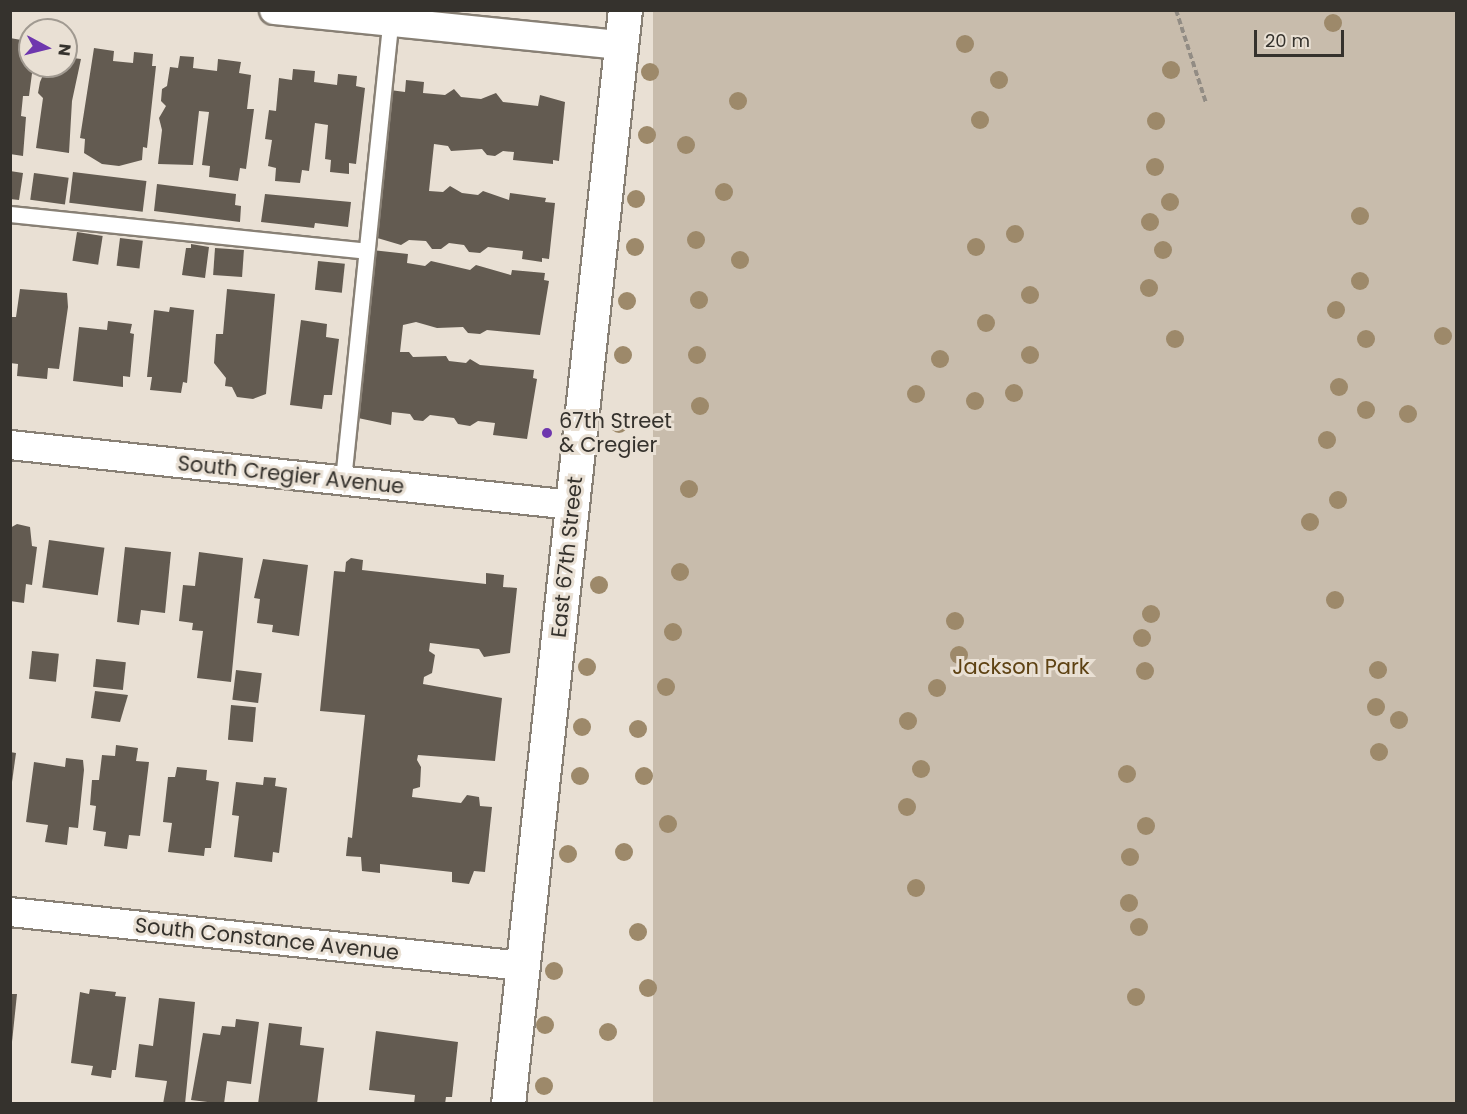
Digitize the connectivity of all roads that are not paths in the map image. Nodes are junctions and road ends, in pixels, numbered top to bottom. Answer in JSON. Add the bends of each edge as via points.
{"nodes":[{"id":1,"x":274,"y":10,"type":"edge"},
{"id":2,"x":625,"y":10,"type":"edge"},
{"id":3,"x":391,"y":16,"type":"edge"},
{"id":4,"x":621,"y":45,"type":"junction"},
{"id":5,"x":10,"y":214,"type":"edge"},
{"id":6,"x":366,"y":251,"type":"junction"},
{"id":7,"x":10,"y":445,"type":"edge"},
{"id":8,"x":343,"y":480,"type":"junction"},
{"id":9,"x":572,"y":505,"type":"junction"},
{"id":10,"x":10,"y":912,"type":"edge"},
{"id":11,"x":523,"y":966,"type":"junction"},
{"id":12,"x":508,"y":1104,"type":"edge"}],
"edges":[{"from":1,"to":3,"type":"street"},
{"from":2,"to":4,"type":"street","name":"East 67th Street"},
{"from":3,"to":4,"type":"street"},
{"from":3,"to":6,"type":"lane"},
{"from":4,"to":9,"type":"street","name":"East 67th Street"},
{"from":5,"to":6,"type":"lane"},
{"from":6,"to":8,"type":"lane"},
{"from":7,"to":8,"type":"street","name":"South Cregier Avenue"},
{"from":8,"to":9,"type":"street","name":"South Cregier Avenue"},
{"from":9,"to":11,"type":"street","name":"East 67th Street"},
{"from":10,"to":11,"type":"street","name":"South Constance Avenue"},
{"from":11,"to":12,"type":"street","name":"East 67th Street"}]}
